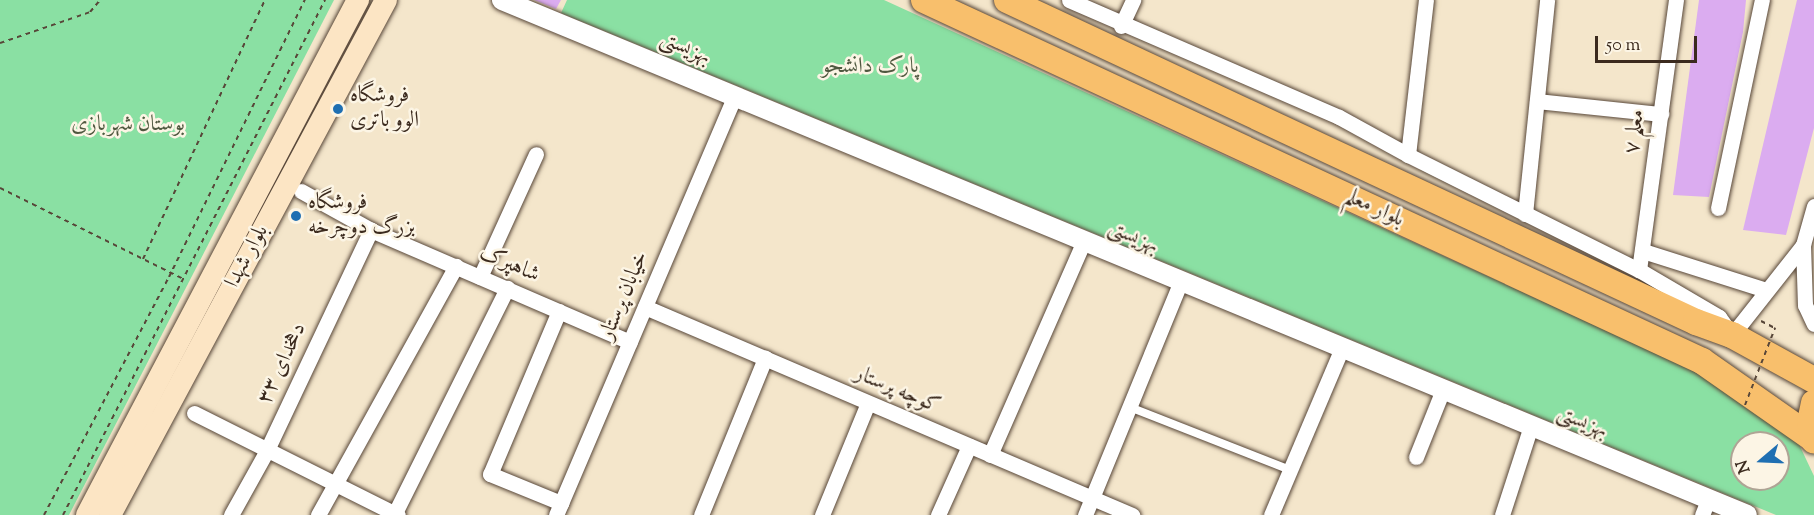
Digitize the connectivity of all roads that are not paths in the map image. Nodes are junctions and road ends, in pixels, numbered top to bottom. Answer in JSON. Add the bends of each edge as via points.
{"nodes":[{"id":1,"x":358,"y":0,"type":"edge"},
{"id":2,"x":386,"y":0,"type":"edge"},
{"id":3,"x":502,"y":0,"type":"edge"},
{"id":4,"x":924,"y":0,"type":"edge"},
{"id":5,"x":1007,"y":0,"type":"edge"},
{"id":6,"x":1069,"y":0,"type":"edge"},
{"id":7,"x":1133,"y":0,"type":"edge"},
{"id":8,"x":1426,"y":0,"type":"edge"},
{"id":9,"x":1547,"y":0,"type":"edge"},
{"id":10,"x":1676,"y":0,"type":"edge"},
{"id":11,"x":1762,"y":0,"type":"edge"},
{"id":12,"x":1121,"y":26,"type":"junction"},
{"id":13,"x":735,"y":96,"type":"junction"},
{"id":14,"x":1537,"y":101,"type":"junction"},
{"id":15,"x":1661,"y":114,"type":"junction"},
{"id":16,"x":536,"y":154,"type":"dead end"},
{"id":17,"x":1408,"y":155,"type":"junction"},
{"id":18,"x":301,"y":191,"type":"dead end"},
{"id":19,"x":1814,"y":206,"type":"edge"},
{"id":20,"x":1718,"y":208,"type":"dead end"},
{"id":21,"x":1525,"y":214,"type":"junction"},
{"id":22,"x":371,"y":230,"type":"junction"},
{"id":23,"x":1083,"y":243,"type":"junction"},
{"id":24,"x":1803,"y":245,"type":"junction"},
{"id":25,"x":1643,"y":252,"type":"junction"},
{"id":26,"x":456,"y":266,"type":"junction"},
{"id":27,"x":1639,"y":270,"type":"junction"},
{"id":28,"x":480,"y":277,"type":"junction"},
{"id":29,"x":1180,"y":284,"type":"junction"},
{"id":30,"x":507,"y":288,"type":"junction"},
{"id":31,"x":1766,"y":290,"type":"junction"},
{"id":32,"x":645,"y":307,"type":"junction"},
{"id":33,"x":559,"y":311,"type":"junction"},
{"id":34,"x":1814,"y":324,"type":"edge"},
{"id":35,"x":1732,"y":335,"type":"junction"},
{"id":36,"x":630,"y":342,"type":"junction"},
{"id":37,"x":1341,"y":350,"type":"junction"},
{"id":38,"x":765,"y":358,"type":"junction"},
{"id":39,"x":1814,"y":380,"type":"edge"},
{"id":40,"x":1442,"y":392,"type":"junction"},
{"id":41,"x":868,"y":403,"type":"junction"},
{"id":42,"x":1814,"y":403,"type":"edge"},
{"id":43,"x":1132,"y":408,"type":"junction"},
{"id":44,"x":194,"y":413,"type":"dead end"},
{"id":45,"x":1530,"y":429,"type":"junction"},
{"id":46,"x":1813,"y":439,"type":"edge"},
{"id":47,"x":969,"y":446,"type":"junction"},
{"id":48,"x":266,"y":452,"type":"junction"},
{"id":49,"x":990,"y":455,"type":"junction"},
{"id":50,"x":1416,"y":457,"type":"dead end"},
{"id":51,"x":1288,"y":468,"type":"junction"},
{"id":52,"x":336,"y":484,"type":"junction"},
{"id":53,"x":1088,"y":508,"type":"edge"},
{"id":54,"x":1705,"y":508,"type":"edge"},
{"id":55,"x":558,"y":509,"type":"edge"},
{"id":56,"x":396,"y":514,"type":"edge"},
{"id":57,"x":87,"y":515,"type":"edge"},
{"id":58,"x":110,"y":515,"type":"edge"},
{"id":59,"x":231,"y":515,"type":"edge"},
{"id":60,"x":318,"y":515,"type":"edge"},
{"id":61,"x":701,"y":515,"type":"edge"},
{"id":62,"x":822,"y":515,"type":"edge"},
{"id":63,"x":938,"y":515,"type":"edge"},
{"id":64,"x":1132,"y":515,"type":"edge"},
{"id":65,"x":1271,"y":515,"type":"edge"},
{"id":66,"x":1502,"y":515,"type":"edge"},
{"id":67,"x":1747,"y":515,"type":"edge"}],
"edges":[{"from":1,"to":57,"type":"main road","name":"بلوار شهدا"},
{"from":2,"to":58,"type":"main road","name":"بلوار شهدا"},
{"from":3,"to":13,"type":"street","name":"بهزیستی"},
{"from":4,"to":46,"type":"main road","name":"بلوار معلم","via":[[1702,361]]},
{"from":5,"to":35,"type":"main road","name":"بلوار معلم","via":[[1696,322]]},
{"from":6,"to":12,"type":"street"},
{"from":7,"to":12,"type":"street"},
{"from":8,"to":17,"type":"street"},
{"from":9,"to":14,"type":"street"},
{"from":10,"to":15,"type":"street","name":"معلم ۷"},
{"from":11,"to":20,"type":"street"},
{"from":12,"to":17,"type":"street","via":[[1339,117]]},
{"from":13,"to":23,"type":"street","name":"بهزیستی"},
{"from":13,"to":32,"type":"street","name":"خیابان پرستار"},
{"from":14,"to":15,"type":"street"},
{"from":14,"to":21,"type":"street"},
{"from":15,"to":25,"type":"street","name":"معلم ۷"},
{"from":16,"to":28,"type":"street"},
{"from":17,"to":21,"type":"street"},
{"from":18,"to":22,"type":"street","name":"شاهپرک"},
{"from":19,"to":24,"type":"street"},
{"from":21,"to":27,"type":"street"},
{"from":22,"to":26,"type":"street","name":"شاهپرک"},
{"from":22,"to":48,"type":"street","name":"دهخدای ۳۳"},
{"from":23,"to":29,"type":"street","name":"بهزیستی"},
{"from":23,"to":49,"type":"street"},
{"from":24,"to":31,"type":"street"},
{"from":24,"to":34,"type":"street","via":[[1805,305]]},
{"from":25,"to":27,"type":"street","name":"معلم ۷"},
{"from":25,"to":31,"type":"street"},
{"from":26,"to":28,"type":"street","name":"شاهپرک"},
{"from":26,"to":52,"type":"street"},
{"from":27,"to":35,"type":"street","via":[[1719,317]]},
{"from":28,"to":30,"type":"street","name":"شاهپرک"},
{"from":29,"to":37,"type":"street","name":"بهزیستی"},
{"from":29,"to":43,"type":"street"},
{"from":30,"to":33,"type":"street","name":"شاهپرک"},
{"from":30,"to":56,"type":"street"},
{"from":31,"to":35,"type":"street"},
{"from":32,"to":36,"type":"street","name":"خیابان پرستار"},
{"from":32,"to":38,"type":"street","name":"کوچه پرستار"},
{"from":33,"to":36,"type":"street","name":"شاهپرک"},
{"from":33,"to":55,"type":"street","via":[[490,474]]},
{"from":35,"to":39,"type":"main road","name":"بلوار معلم"},
{"from":36,"to":55,"type":"street","name":"خیابان پرستار"},
{"from":37,"to":40,"type":"street","name":"بهزیستی"},
{"from":37,"to":51,"type":"street"},
{"from":38,"to":41,"type":"street","name":"کوچه پرستار"},
{"from":38,"to":61,"type":"street"},
{"from":40,"to":45,"type":"street","name":"بهزیستی"},
{"from":40,"to":50,"type":"street"},
{"from":41,"to":47,"type":"street","name":"کوچه پرستار"},
{"from":41,"to":62,"type":"street"},
{"from":42,"to":46,"type":"main road","via":[[1810,410]]},
{"from":43,"to":51,"type":"lane"},
{"from":43,"to":53,"type":"street"},
{"from":44,"to":48,"type":"street"},
{"from":45,"to":54,"type":"street","name":"بهزیستی"},
{"from":45,"to":66,"type":"street"},
{"from":47,"to":49,"type":"street","name":"کوچه پرستار"},
{"from":47,"to":63,"type":"street"},
{"from":48,"to":52,"type":"street"},
{"from":48,"to":59,"type":"street","name":"دهخدای ۳۳"},
{"from":49,"to":53,"type":"street","name":"کوچه پرستار"},
{"from":51,"to":65,"type":"street"},
{"from":52,"to":56,"type":"street"},
{"from":52,"to":60,"type":"street"},
{"from":53,"to":64,"type":"street","name":"کوچه پرستار"},
{"from":54,"to":67,"type":"street","name":"بهزیستی"}]}
